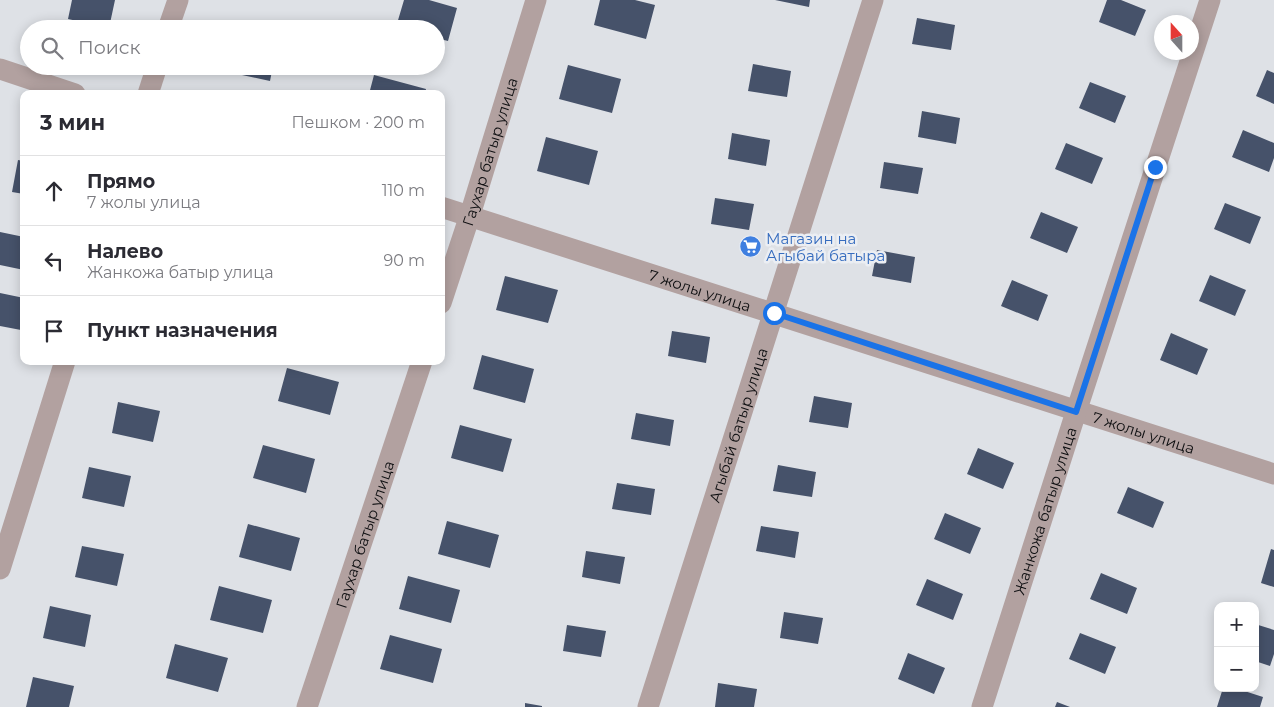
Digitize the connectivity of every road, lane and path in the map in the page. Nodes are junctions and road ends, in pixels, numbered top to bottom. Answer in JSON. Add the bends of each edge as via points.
{"nodes":[{"id":1,"x":178,"y":0,"type":"edge"},
{"id":2,"x":536,"y":0,"type":"edge"},
{"id":3,"x":873,"y":0,"type":"edge"},
{"id":4,"x":1210,"y":0,"type":"edge"},
{"id":5,"x":171,"y":20,"type":"edge"},
{"id":6,"x":0,"y":69,"type":"edge"},
{"id":7,"x":153,"y":75,"type":"edge"},
{"id":8,"x":63,"y":90,"type":"edge"},
{"id":9,"x":149,"y":90,"type":"edge"},
{"id":10,"x":445,"y":208,"type":"edge"},
{"id":11,"x":470,"y":215,"type":"junction"},
{"id":12,"x":445,"y":291,"type":"edge"},
{"id":13,"x":774,"y":313,"type":"junction"},
{"id":14,"x":64,"y":365,"type":"edge"},
{"id":15,"x":421,"y":365,"type":"edge"},
{"id":16,"x":1076,"y":412,"type":"junction"},
{"id":17,"x":1274,"y":474,"type":"edge"},
{"id":18,"x":0,"y":569,"type":"edge"},
{"id":19,"x":307,"y":707,"type":"edge"},
{"id":20,"x":648,"y":707,"type":"edge"},
{"id":21,"x":982,"y":707,"type":"edge"}],
"edges":[{"from":1,"to":5,"type":"street"},
{"from":2,"to":11,"type":"street","name":"Гаухар батыр улица"},
{"from":3,"to":13,"type":"street","name":"Агыбай батыр улица"},
{"from":4,"to":16,"type":"street","name":"Жанкожа батыр улица"},
{"from":6,"to":8,"type":"street"},
{"from":7,"to":9,"type":"street"},
{"from":10,"to":11,"type":"street","name":"7 жолы улица"},
{"from":11,"to":12,"type":"street","name":"Гаухар батыр улица"},
{"from":11,"to":13,"type":"street","name":"7 жолы улица"},
{"from":13,"to":16,"type":"street","name":"7 жолы улица"},
{"from":13,"to":20,"type":"street","name":"Агыбай батыр улица"},
{"from":14,"to":18,"type":"street"},
{"from":15,"to":19,"type":"street","name":"Гаухар батыр улица"},
{"from":16,"to":17,"type":"street","name":"7 жолы улица"},
{"from":16,"to":21,"type":"street","name":"Жанкожа батыр улица"}]}
